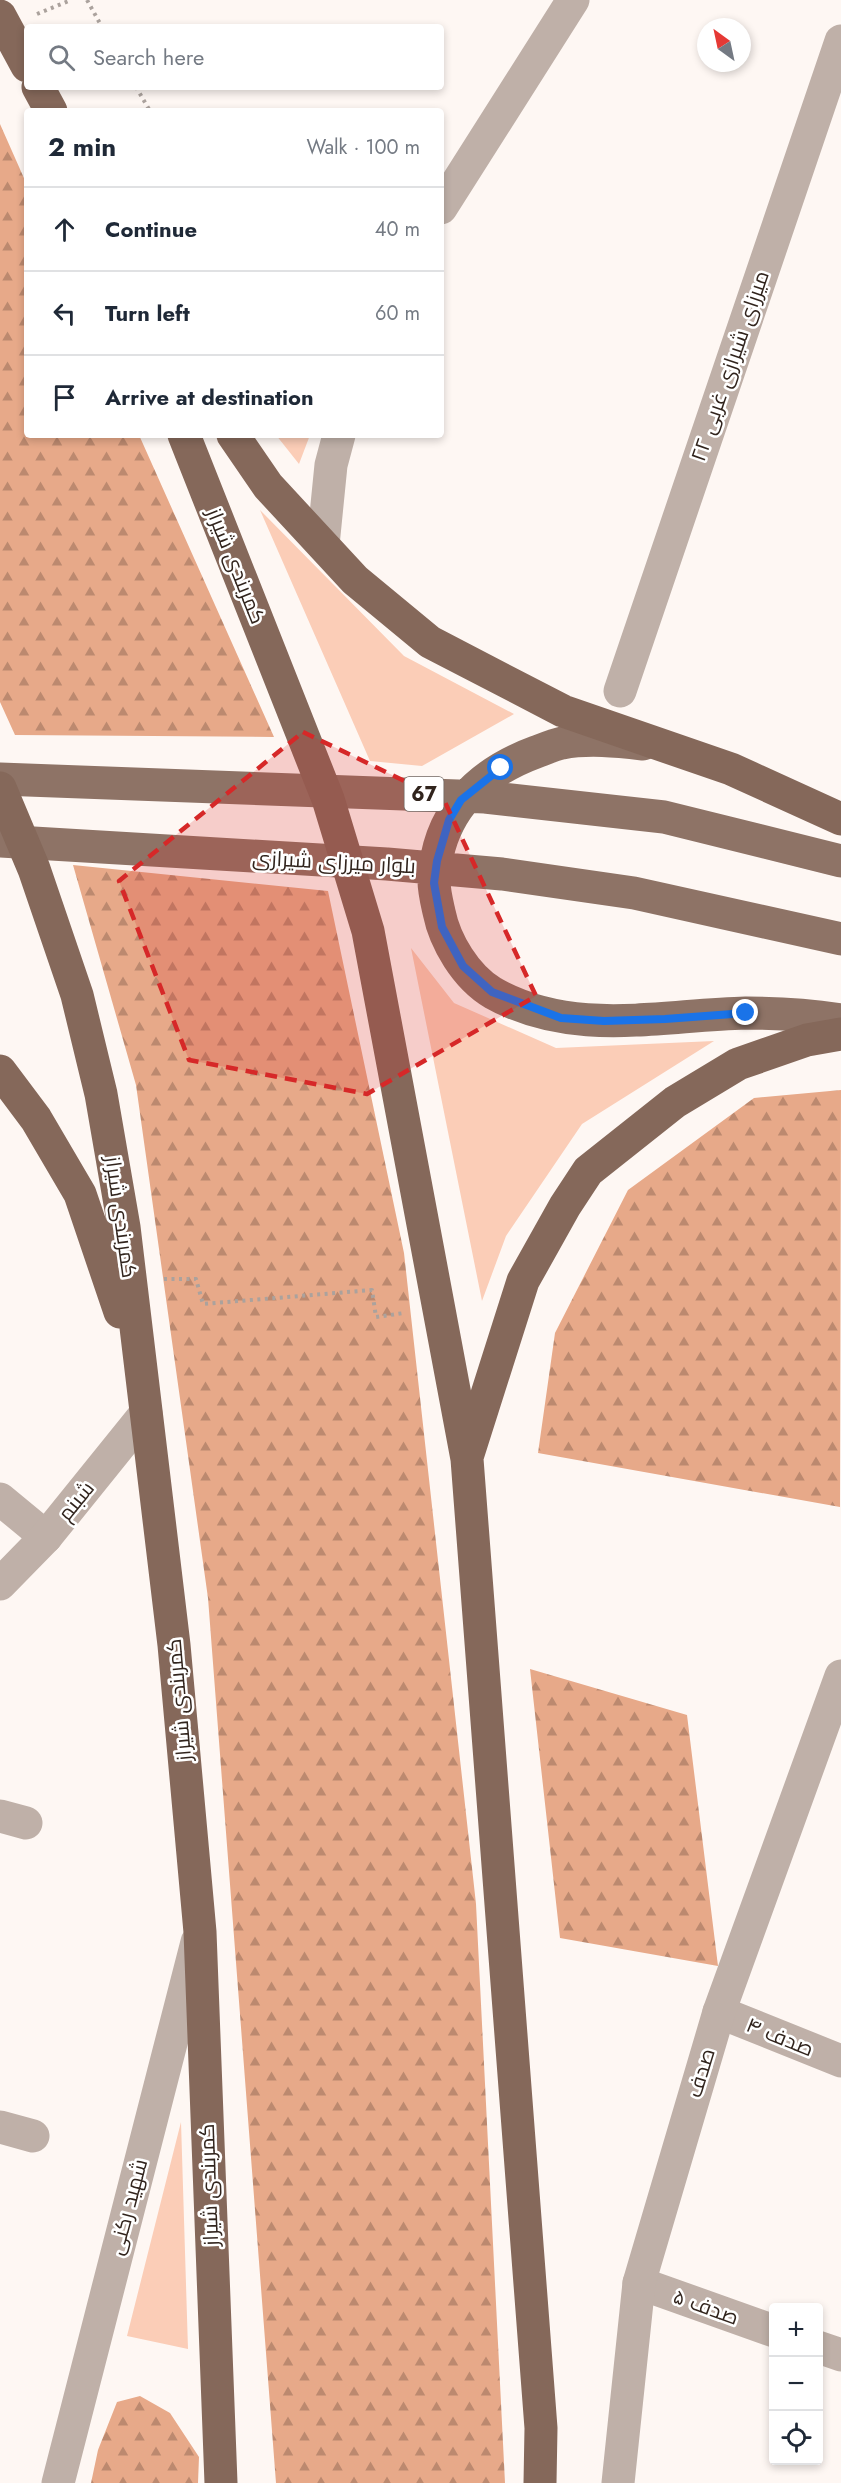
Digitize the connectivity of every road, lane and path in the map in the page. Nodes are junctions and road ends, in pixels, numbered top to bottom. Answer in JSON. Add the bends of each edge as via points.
{"nodes":[{"id":1,"x":87,"y":0,"type":"edge"},
{"id":2,"x":573,"y":0,"type":"edge"},
{"id":3,"x":0,"y":16,"type":"edge"},
{"id":4,"x":100,"y":24,"type":"edge"},
{"id":5,"x":841,"y":41,"type":"edge"},
{"id":6,"x":24,"y":60,"type":"edge"},
{"id":7,"x":40,"y":90,"type":"edge"},
{"id":8,"x":138,"y":90,"type":"edge"},
{"id":9,"x":49,"y":108,"type":"edge"},
{"id":10,"x":148,"y":108,"type":"edge"},
{"id":11,"x":444,"y":203,"type":"edge"},
{"id":12,"x":185,"y":438,"type":"edge"},
{"id":13,"x":235,"y":438,"type":"edge"},
{"id":14,"x":338,"y":438,"type":"edge"},
{"id":15,"x":323,"y":545,"type":"junction"},
{"id":16,"x":620,"y":691,"type":"dead end"},
{"id":17,"x":669,"y":746,"type":"junction"},
{"id":18,"x":0,"y":779,"type":"edge"},
{"id":19,"x":0,"y":788,"type":"edge"},
{"id":20,"x":841,"y":819,"type":"edge"},
{"id":21,"x":0,"y":841,"type":"edge"},
{"id":22,"x":841,"y":861,"type":"edge"},
{"id":23,"x":841,"y":939,"type":"edge"},
{"id":24,"x":841,"y":1020,"type":"edge"},
{"id":25,"x":841,"y":1034,"type":"edge"},
{"id":26,"x":0,"y":1071,"type":"edge"},
{"id":27,"x":130,"y":1279,"type":"junction"},
{"id":28,"x":439,"y":1309,"type":"junction"},
{"id":29,"x":141,"y":1372,"type":"junction"},
{"id":30,"x":146,"y":1413,"type":"junction"},
{"id":31,"x":466,"y":1459,"type":"junction"},
{"id":32,"x":0,"y":1499,"type":"edge"},
{"id":33,"x":46,"y":1537,"type":"junction"},
{"id":34,"x":0,"y":1584,"type":"edge"},
{"id":35,"x":841,"y":1677,"type":"edge"},
{"id":36,"x":200,"y":1932,"type":"junction"},
{"id":37,"x":719,"y":2012,"type":"junction"},
{"id":38,"x":841,"y":2061,"type":"edge"},
{"id":39,"x":0,"y":2127,"type":"edge"},
{"id":40,"x":33,"y":2136,"type":"dead end"},
{"id":41,"x":639,"y":2283,"type":"junction"},
{"id":42,"x":769,"y":2329,"type":"edge"},
{"id":43,"x":823,"y":2348,"type":"edge"},
{"id":44,"x":841,"y":2355,"type":"edge"},
{"id":45,"x":58,"y":2483,"type":"edge"},
{"id":46,"x":221,"y":2483,"type":"edge"},
{"id":47,"x":540,"y":2483,"type":"edge"},
{"id":48,"x":618,"y":2483,"type":"edge"}],
"edges":[{"from":1,"to":4,"type":"path"},
{"from":2,"to":11,"type":"street"},
{"from":3,"to":6,"type":"highway"},
{"from":5,"to":16,"type":"street","name":"۲۲ میرزای شیرازی غربی"},
{"from":7,"to":9,"type":"highway"},
{"from":8,"to":10,"type":"path"},
{"from":12,"to":28,"type":"highway","name":"کمربندی شیراز","via":[[328,799],[369,931]]},
{"from":13,"to":15,"type":"highway","via":[[268,486]]},
{"from":14,"to":15,"type":"street","via":[[331,465]]},
{"from":15,"to":17,"type":"highway","via":[[355,580],[430,642],[563,711]]},
{"from":17,"to":20,"type":"highway","via":[[731,769]]},
{"from":17,"to":24,"type":"main road","via":[[607,740],[561,743],[501,768],[461,800],[443,838],[434,883],[442,927],[463,966],[492,992],[561,1018],[604,1021],[746,1013]]},
{"from":18,"to":22,"type":"main road","number":"67","via":[[473,796],[561,804],[664,817]]},
{"from":19,"to":27,"type":"highway","name":"کمربندی شیراز","via":[[34,869],[77,994],[101,1094]]},
{"from":21,"to":23,"type":"main road","name":"بلوار میرزای شیرازی","via":[[502,874],[634,893]]},
{"from":25,"to":31,"type":"highway","via":[[807,1040],[738,1064],[675,1102],[588,1171],[524,1281]]},
{"from":26,"to":29,"type":"highway","via":[[36,1119],[80,1194]]},
{"from":27,"to":28,"type":"path","via":[[196,1279],[203,1304],[372,1290],[376,1317]]},
{"from":27,"to":29,"type":"highway","name":"کمربندی شیراز"},
{"from":28,"to":31,"type":"highway"},
{"from":29,"to":30,"type":"highway","name":"کمربندی شیراز"},
{"from":30,"to":33,"type":"street","name":"شبنم"},
{"from":30,"to":36,"type":"highway","name":"کمربندی شیراز","via":[[174,1645]]},
{"from":31,"to":47,"type":"highway","via":[[541,2428]]},
{"from":32,"to":33,"type":"street"},
{"from":33,"to":34,"type":"street","name":"شبنم"},
{"from":35,"to":37,"type":"street","name":"صدف"},
{"from":36,"to":45,"type":"street","name":"شهید رکنی"},
{"from":36,"to":46,"type":"highway","name":"کمربندی شیراز"},
{"from":37,"to":38,"type":"street","name":"۴ صدف"},
{"from":37,"to":41,"type":"street","name":"صدف"},
{"from":39,"to":40,"type":"street"},
{"from":41,"to":42,"type":"street","name":"۵ صدف"},
{"from":41,"to":48,"type":"street","name":"صدف"},
{"from":43,"to":44,"type":"street"}]}
